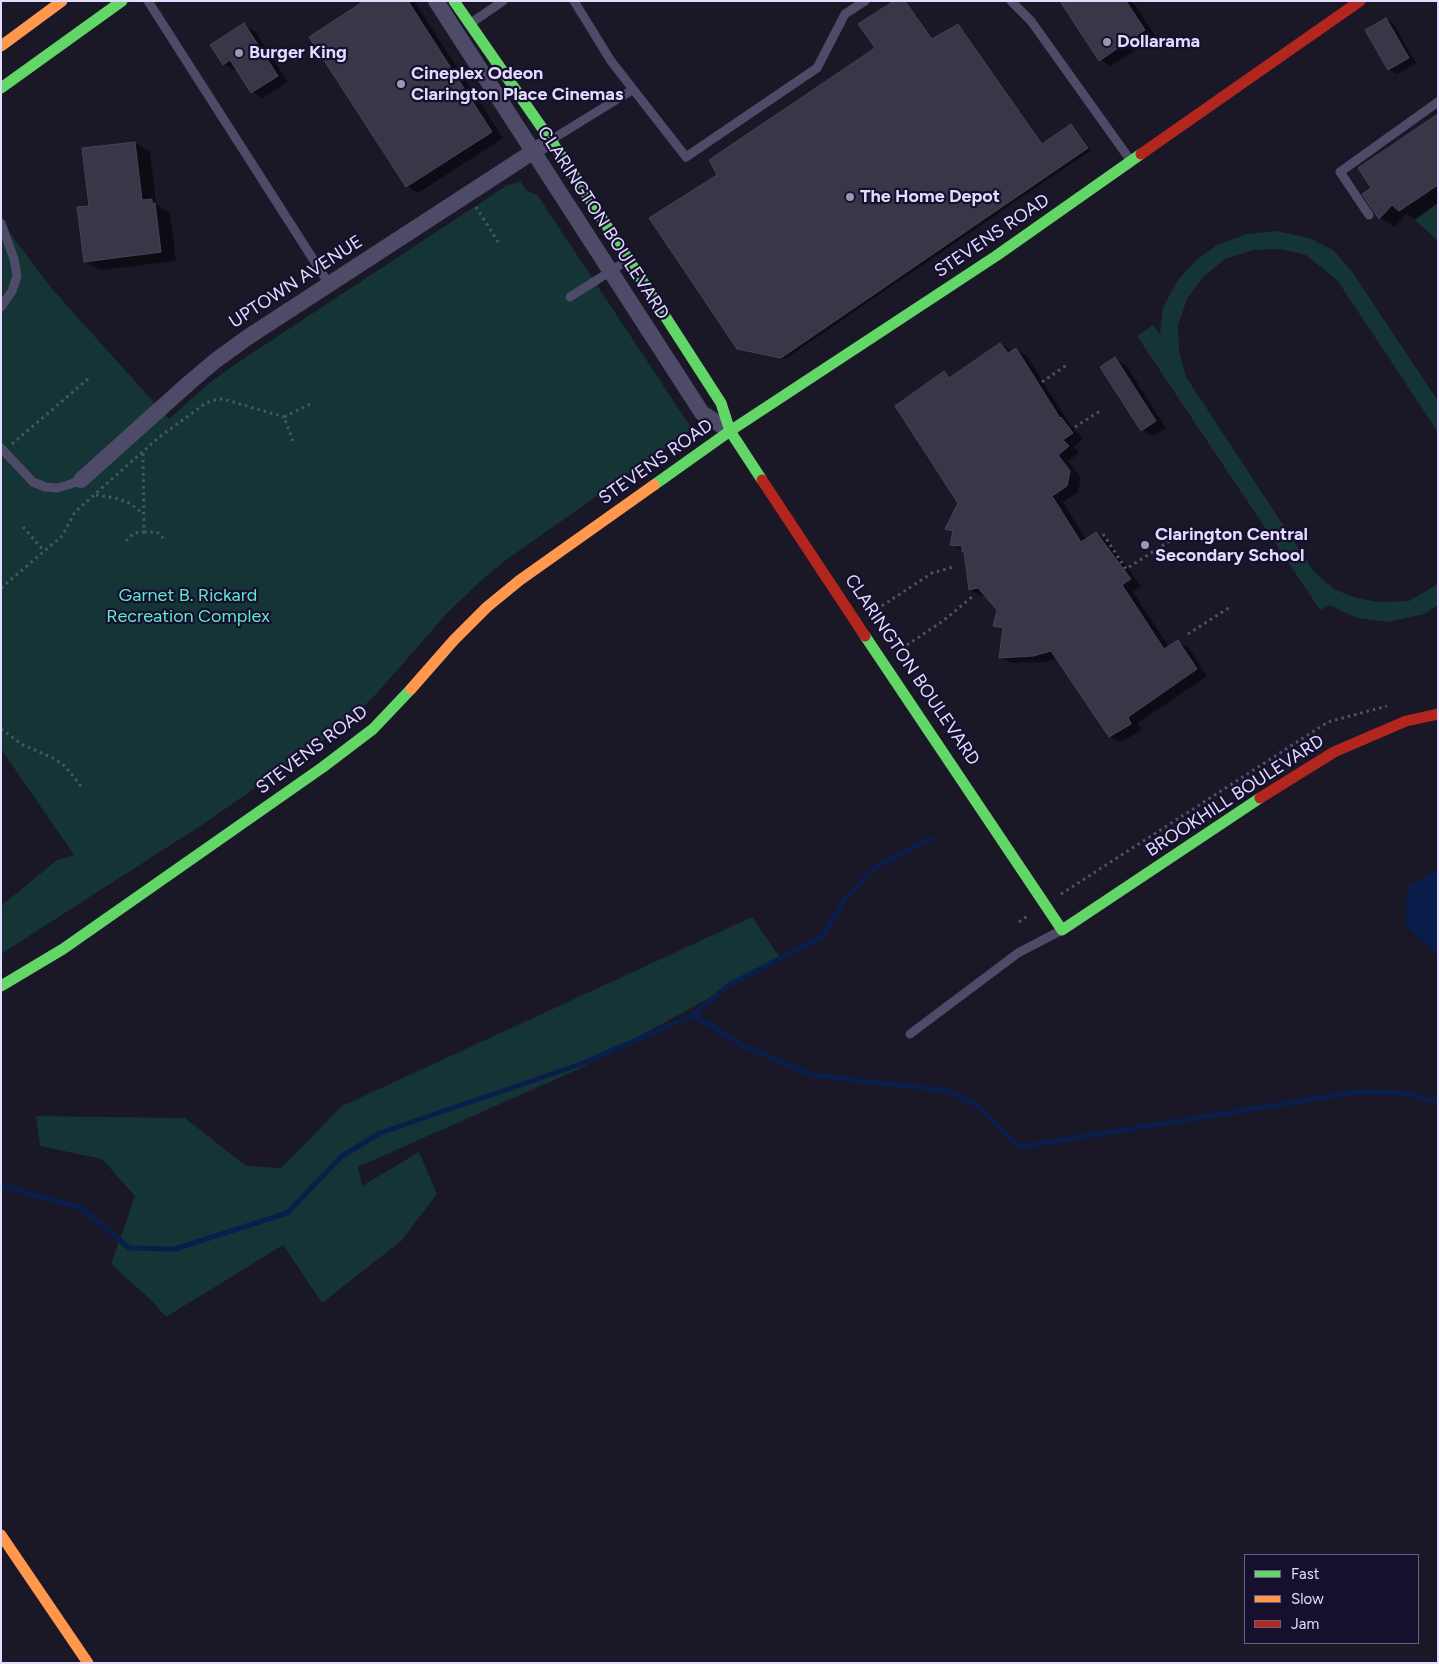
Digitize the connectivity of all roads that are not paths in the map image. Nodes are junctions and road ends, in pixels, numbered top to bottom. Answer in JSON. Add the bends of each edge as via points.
{"nodes":[{"id":1,"x":62,"y":1,"type":"edge"},
{"id":2,"x":122,"y":1,"type":"edge"},
{"id":3,"x":148,"y":1,"type":"edge"},
{"id":4,"x":436,"y":1,"type":"edge"},
{"id":5,"x":454,"y":1,"type":"edge"},
{"id":6,"x":503,"y":1,"type":"edge"},
{"id":7,"x":574,"y":1,"type":"edge"},
{"id":8,"x":865,"y":1,"type":"edge"},
{"id":9,"x":1012,"y":1,"type":"edge"},
{"id":10,"x":1360,"y":1,"type":"edge"},
{"id":11,"x":463,"y":28,"type":"junction"},
{"id":12,"x":1,"y":46,"type":"edge"},
{"id":13,"x":1,"y":88,"type":"edge"},
{"id":14,"x":632,"y":90,"type":"junction"},
{"id":15,"x":1438,"y":102,"type":"edge"},
{"id":16,"x":551,"y":140,"type":"junction"},
{"id":17,"x":533,"y":152,"type":"junction"},
{"id":18,"x":1131,"y":161,"type":"junction"},
{"id":19,"x":1369,"y":215,"type":"dead end"},
{"id":20,"x":1,"y":223,"type":"edge"},
{"id":21,"x":629,"y":260,"type":"junction"},
{"id":22,"x":610,"y":272,"type":"junction"},
{"id":23,"x":329,"y":284,"type":"junction"},
{"id":24,"x":570,"y":297,"type":"dead end"},
{"id":25,"x":1,"y":307,"type":"edge"},
{"id":26,"x":730,"y":431,"type":"junction"},
{"id":27,"x":1,"y":448,"type":"edge"},
{"id":28,"x":81,"y":480,"type":"joint"},
{"id":29,"x":1438,"y":714,"type":"edge"},
{"id":30,"x":1062,"y":930,"type":"junction"},
{"id":31,"x":1,"y":986,"type":"edge"},
{"id":32,"x":910,"y":1034,"type":"dead end"},
{"id":33,"x":1,"y":1534,"type":"edge"},
{"id":34,"x":88,"y":1663,"type":"edge"}],
"edges":[{"from":1,"to":12,"type":"street"},
{"from":2,"to":13,"type":"street"},
{"from":3,"to":23,"type":"lane"},
{"from":4,"to":11,"type":"street","name":"CLARINGTON BOULEVARD"},
{"from":5,"to":11,"type":"street","name":"CLARINGTON BOULEVARD"},
{"from":6,"to":11,"type":"lane"},
{"from":7,"to":14,"type":"lane"},
{"from":8,"to":14,"type":"lane","via":[[845,14],[817,68],[686,157]]},
{"from":9,"to":18,"type":"lane","via":[[1032,22]]},
{"from":10,"to":18,"type":"street","name":"STEVENS ROAD"},
{"from":11,"to":16,"type":"street","name":"CLARINGTON BOULEVARD"},
{"from":11,"to":17,"type":"street","name":"CLARINGTON BOULEVARD"},
{"from":14,"to":16,"type":"lane"},
{"from":15,"to":19,"type":"lane","via":[[1340,172]]},
{"from":16,"to":17,"type":"street","name":"UPTOWN AVENUE"},
{"from":16,"to":21,"type":"street","name":"CLARINGTON BOULEVARD"},
{"from":17,"to":22,"type":"street","name":"CLARINGTON BOULEVARD"},
{"from":17,"to":23,"type":"street","name":"UPTOWN AVENUE"},
{"from":18,"to":26,"type":"street","name":"STEVENS ROAD","via":[[996,256]]},
{"from":20,"to":25,"type":"lane","via":[[17,276]]},
{"from":21,"to":22,"type":"lane"},
{"from":21,"to":26,"type":"street","name":"CLARINGTON BOULEVARD","via":[[721,403]]},
{"from":22,"to":24,"type":"lane"},
{"from":22,"to":26,"type":"street","name":"CLARINGTON BOULEVARD","via":[[702,413]]},
{"from":23,"to":28,"type":"street","name":"UPTOWN AVENUE","via":[[215,361]]},
{"from":26,"to":30,"type":"street","name":"CLARINGTON BOULEVARD"},
{"from":26,"to":31,"type":"street","name":"STEVENS ROAD","via":[[528,574],[487,607],[373,729],[63,949]]},
{"from":27,"to":28,"type":"lane","via":[[33,482],[45,487],[57,488]]},
{"from":29,"to":30,"type":"street","name":"BROOKHILL BOULEVARD","via":[[1406,720],[1334,752]]},
{"from":30,"to":32,"type":"lane","via":[[1018,953]]},
{"from":33,"to":34,"type":"street"}]}
